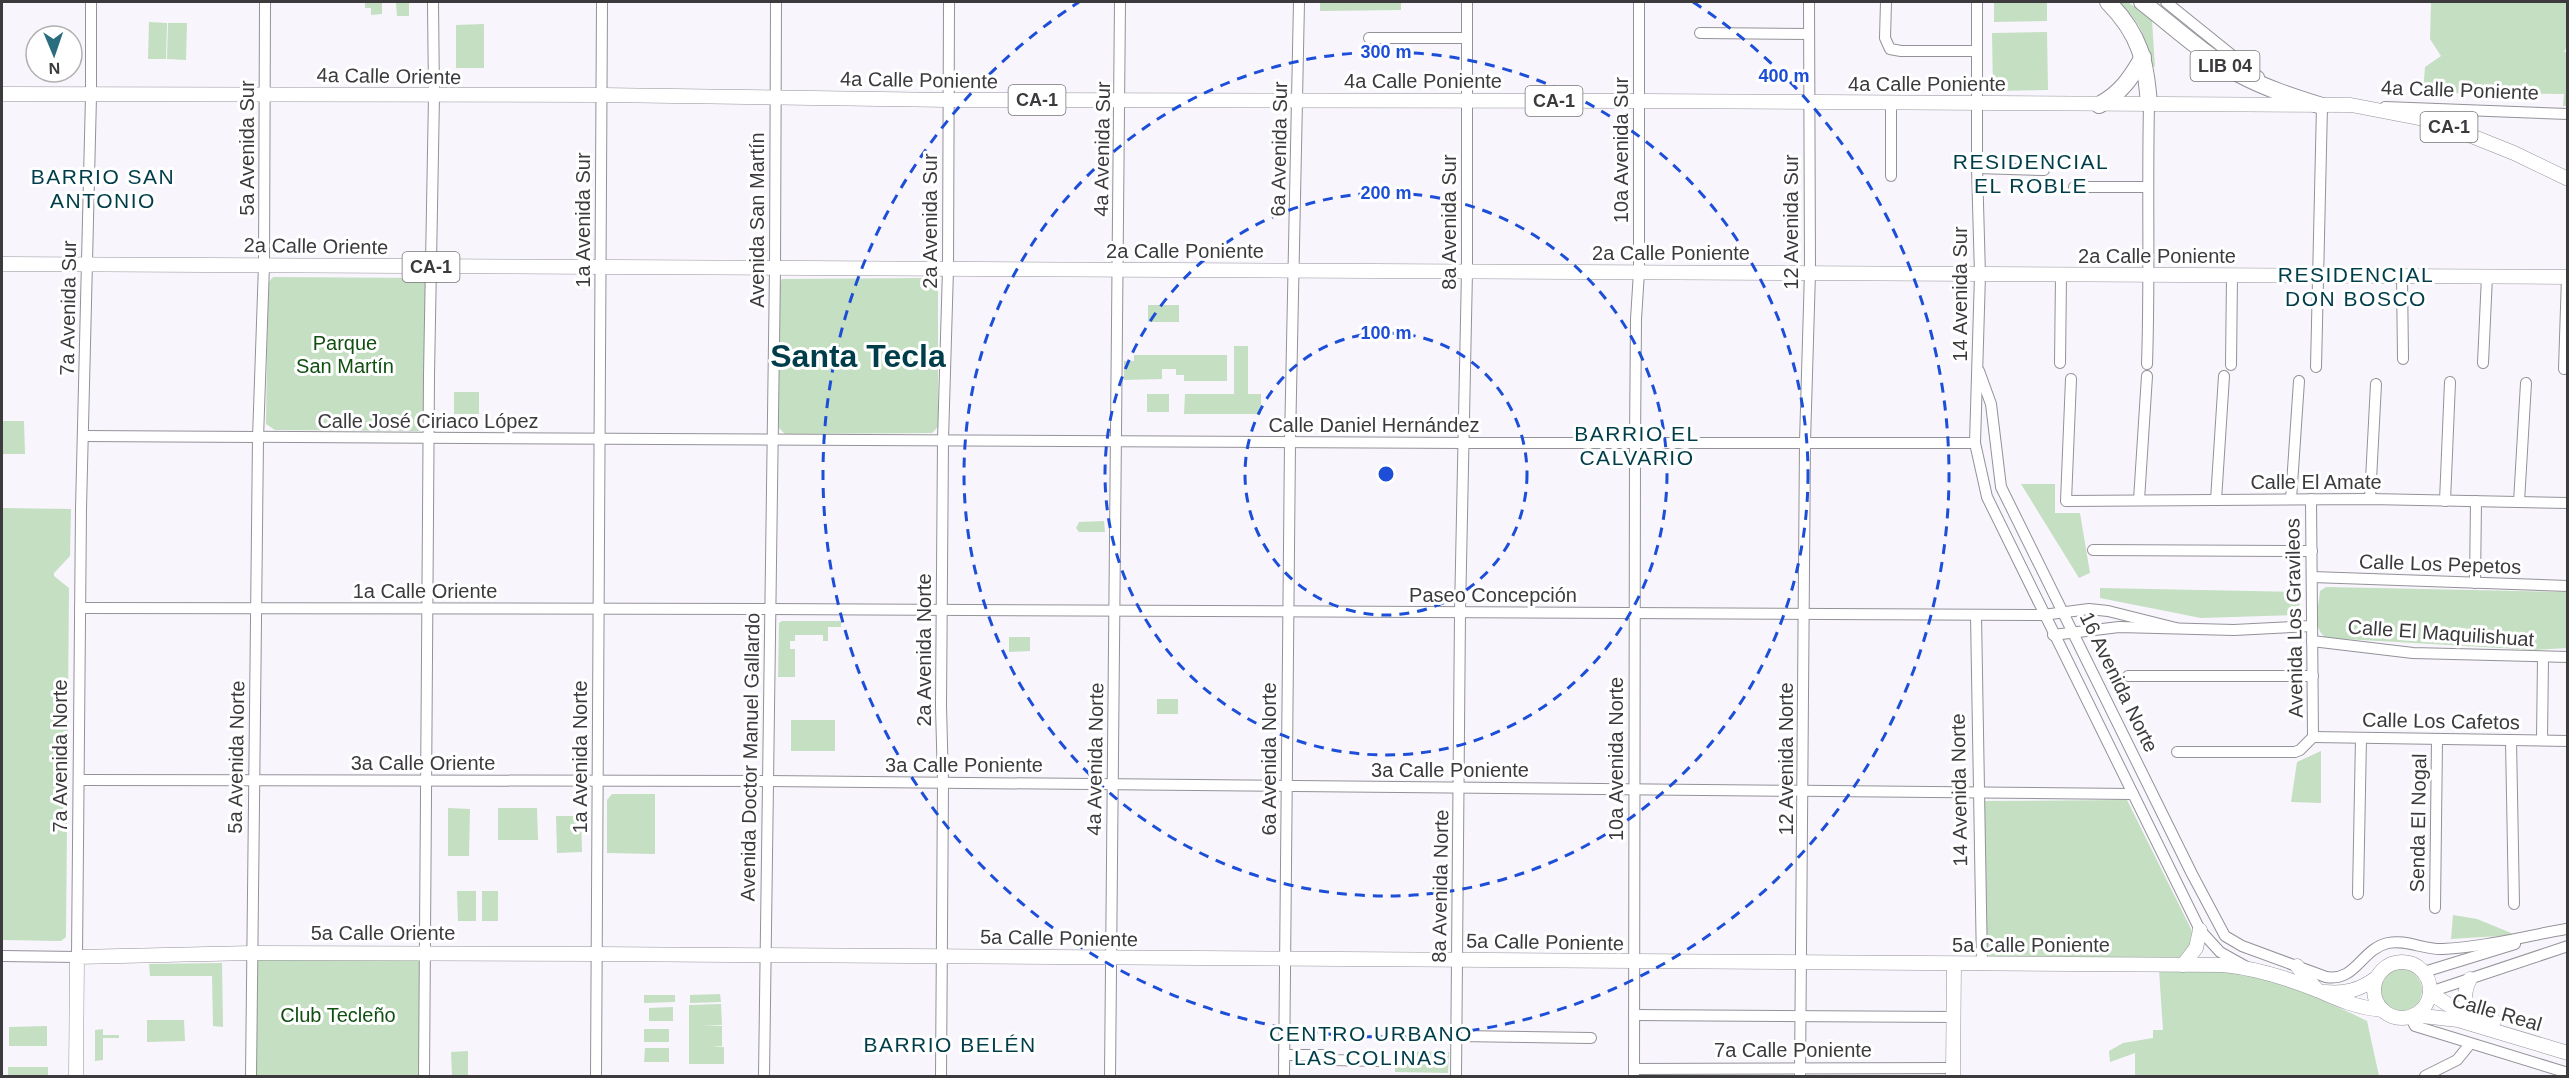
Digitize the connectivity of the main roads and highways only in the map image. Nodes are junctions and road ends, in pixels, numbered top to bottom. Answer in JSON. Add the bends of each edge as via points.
{"nodes":[{"id":1,"x":2108,"y":2,"type":"edge"},
{"id":2,"x":2142,"y":2,"type":"edge"},
{"id":3,"x":2143,"y":57,"type":"junction"},
{"id":4,"x":2,"y":94,"type":"edge"},
{"id":5,"x":776,"y":98,"type":"joint"},
{"id":6,"x":2099,"y":105,"type":"junction"},
{"id":7,"x":2149,"y":105,"type":"junction"},
{"id":8,"x":2322,"y":106,"type":"junction"},
{"id":9,"x":2568,"y":179,"type":"edge"},
{"id":10,"x":2,"y":264,"type":"edge"},
{"id":11,"x":775,"y":269,"type":"joint"},
{"id":12,"x":2567,"y":277,"type":"edge"},
{"id":13,"x":2200,"y":930,"type":"road end"},
{"id":14,"x":765,"y":954,"type":"joint"},
{"id":15,"x":77,"y":957,"type":"joint"},
{"id":16,"x":1954,"y":964,"type":"junction"},
{"id":17,"x":2183,"y":965,"type":"junction"},
{"id":18,"x":2297,"y":966,"type":"road end"},
{"id":19,"x":2376,"y":978,"type":"junction"},
{"id":20,"x":2470,"y":979,"type":"road end"},
{"id":21,"x":2319,"y":991,"type":"junction"},
{"id":22,"x":2430,"y":993,"type":"junction"},
{"id":23,"x":2383,"y":1010,"type":"junction"},
{"id":24,"x":2412,"y":1016,"type":"junction"},
{"id":25,"x":2480,"y":1016,"type":"junction"},
{"id":26,"x":2568,"y":1046,"type":"edge"},
{"id":27,"x":2568,"y":1053,"type":"edge"},
{"id":28,"x":1953,"y":1072,"type":"edge"},
{"id":29,"x":76,"y":1077,"type":"edge"}],
"edges":[{"from":1,"to":3,"type":"highway","via":[[2133,33]]},
{"from":2,"to":8,"type":"highway","number":"LIB 04","via":[[2219,62],[2262,86]]},
{"from":3,"to":6,"type":"highway","via":[[2125,86]]},
{"from":3,"to":7,"type":"highway"},
{"from":4,"to":5,"type":"main road","name":"4a Calle Oriente","number":"CA-1"},
{"from":5,"to":6,"type":"main road","name":"4a Calle Poniente","number":"CA-1"},
{"from":6,"to":7,"type":"main road","name":"4a Calle Poniente","number":"CA-1"},
{"from":7,"to":8,"type":"main road","name":"4a Calle Poniente","number":"CA-1"},
{"from":8,"to":9,"type":"main road","number":"CA-1","via":[[2351,105],[2434,121]]},
{"from":10,"to":11,"type":"main road","name":"2a Calle Oriente","number":"CA-1"},
{"from":11,"to":12,"type":"main road","name":"2a Calle Poniente","number":"CA-1"},
{"from":13,"to":17,"type":"main road","via":[[2196,948]]},
{"from":14,"to":15,"type":"main road","name":"5a Calle Oriente","via":[[252,953]]},
{"from":14,"to":16,"type":"main road","name":"5a Calle Poniente"},
{"from":15,"to":29,"type":"main road","name":"7a Avenida Norte"},
{"from":16,"to":17,"type":"main road","name":"5a Calle Poniente"},
{"from":16,"to":28,"type":"main road"},
{"from":17,"to":21,"type":"main road","name":"5a Calle Poniente","via":[[2248,968]]},
{"from":18,"to":21,"type":"main road"},
{"from":19,"to":21,"type":"main road","name":"5a Calle Poniente","via":[[2350,992]]},
{"from":19,"to":22,"type":"main road","via":[[2388,965],[2413,964],[2424,972]]},
{"from":19,"to":23,"type":"main road","via":[[2374,996]]},
{"from":20,"to":25,"type":"main road","via":[[2464,998]]},
{"from":21,"to":23,"type":"main road","name":"5a Calle Poniente","via":[[2350,1005]]},
{"from":22,"to":24,"type":"main road","via":[[2425,1006]]},
{"from":22,"to":25,"type":"main road","name":"Calle Real","via":[[2451,1006]]},
{"from":23,"to":24,"type":"main road","via":[[2398,1017]]},
{"from":24,"to":27,"type":"main road","name":"Calle Real","via":[[2458,1020]]},
{"from":25,"to":26,"type":"main road","name":"Calle Real"}]}
